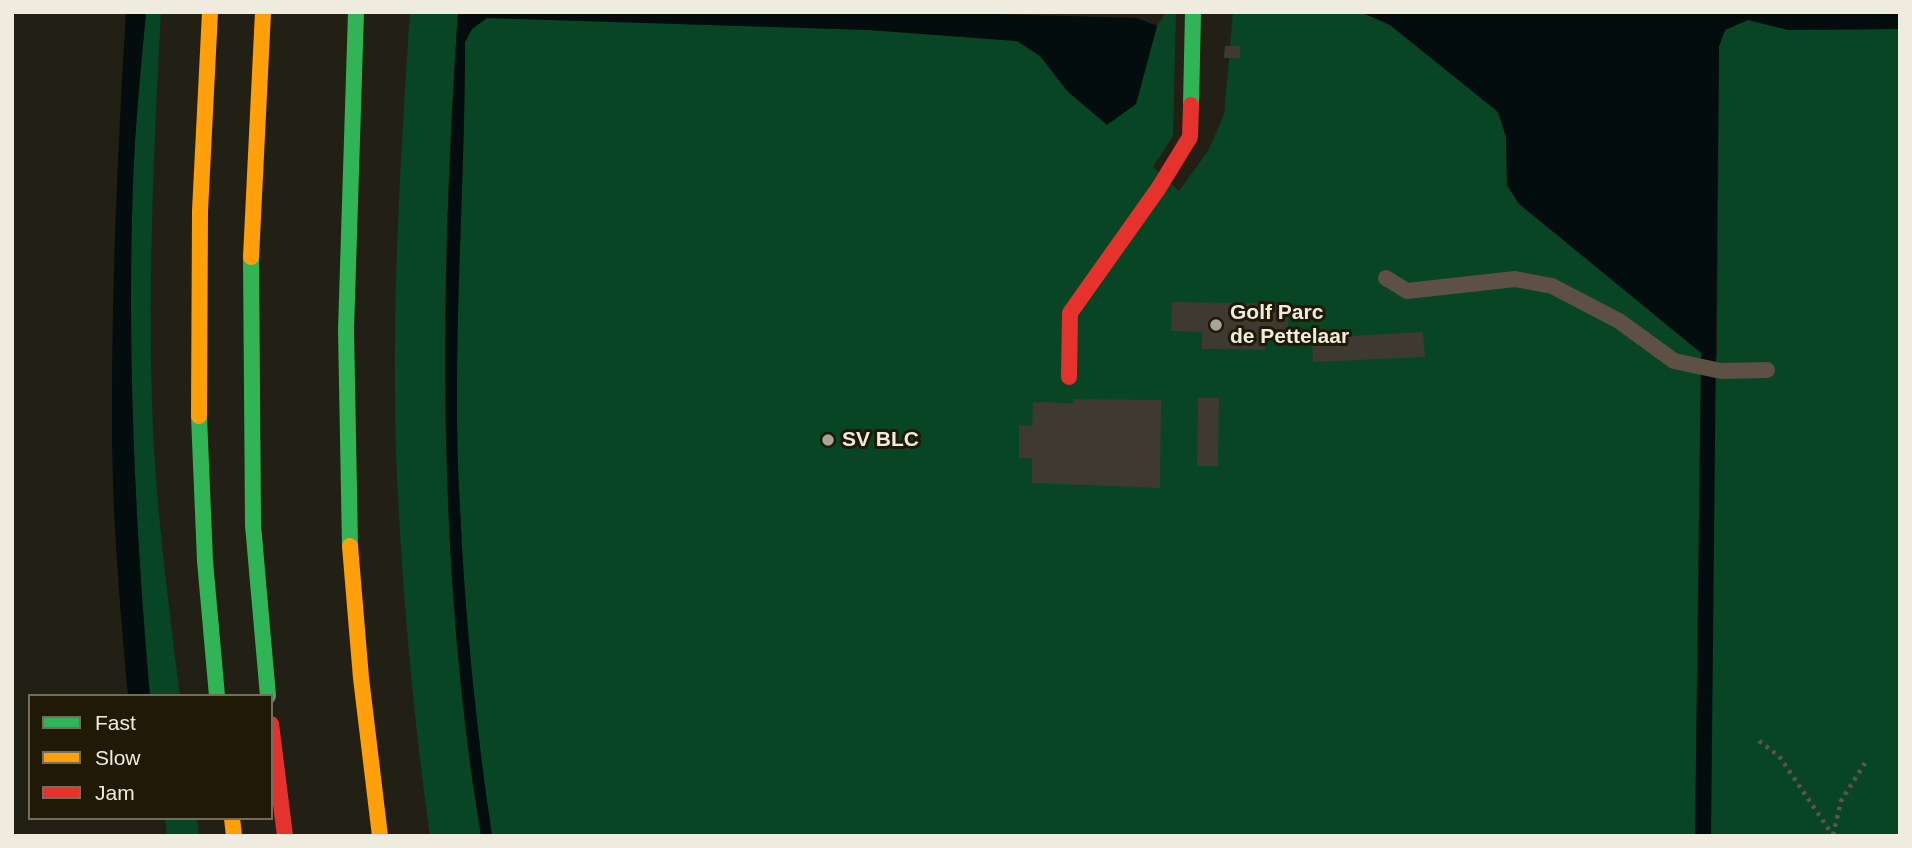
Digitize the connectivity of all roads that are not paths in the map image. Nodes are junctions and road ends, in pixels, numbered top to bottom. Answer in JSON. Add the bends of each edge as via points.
{"nodes":[{"id":1,"x":211,"y":12,"type":"edge"},
{"id":2,"x":263,"y":12,"type":"edge"},
{"id":3,"x":356,"y":12,"type":"edge"},
{"id":4,"x":1193,"y":12,"type":"edge"},
{"id":5,"x":1386,"y":278,"type":"dead end"},
{"id":6,"x":1767,"y":370,"type":"dead end"},
{"id":7,"x":1069,"y":377,"type":"dead end"},
{"id":8,"x":217,"y":694,"type":"edge"},
{"id":9,"x":268,"y":694,"type":"edge"},
{"id":10,"x":273,"y":740,"type":"edge"},
{"id":11,"x":285,"y":836,"type":"edge"},
{"id":12,"x":380,"y":836,"type":"edge"}],
"edges":[{"from":1,"to":8,"type":"main road","via":[[201,159],[199,368],[204,541]]},
{"from":2,"to":9,"type":"main road","via":[[250,332],[253,534]]},
{"from":3,"to":12,"type":"main road","via":[[345,322],[349,520],[359,668]]},
{"from":4,"to":7,"type":"main road","via":[[1190,137],[1070,313]]},
{"from":5,"to":6,"type":"lane","via":[[1406,291],[1515,279],[1552,286],[1619,321],[1674,361],[1721,371]]},
{"from":10,"to":11,"type":"main road"}]}
